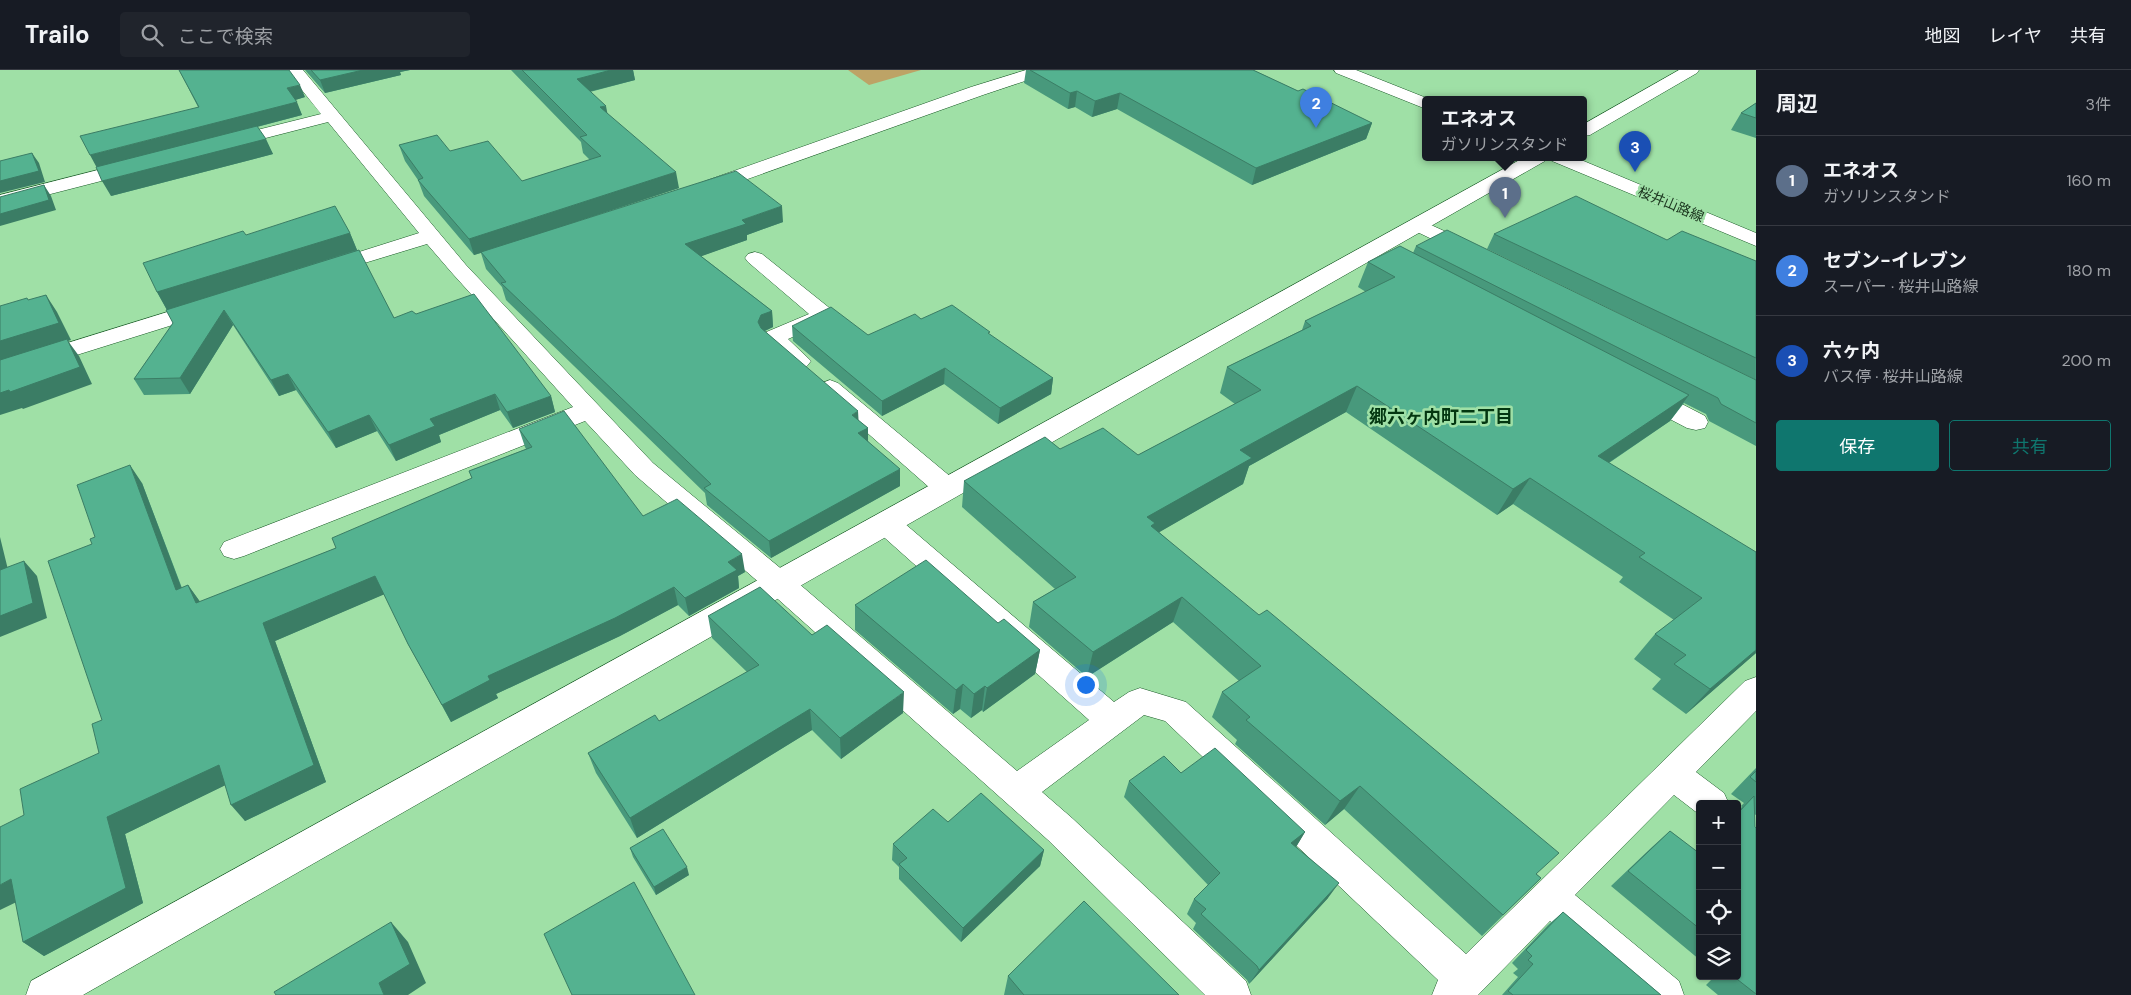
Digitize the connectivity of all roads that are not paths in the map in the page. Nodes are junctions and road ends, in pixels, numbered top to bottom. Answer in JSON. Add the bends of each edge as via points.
{"nodes":[{"id":1,"x":294,"y":70,"type":"edge"},
{"id":2,"x":1043,"y":70,"type":"edge"},
{"id":3,"x":1342,"y":70,"type":"edge"},
{"id":4,"x":1691,"y":70,"type":"edge"},
{"id":5,"x":1422,"y":102,"type":"edge"},
{"id":6,"x":332,"y":116,"type":"junction"},
{"id":7,"x":1587,"y":129,"type":"edge"},
{"id":8,"x":209,"y":148,"type":"edge"},
{"id":9,"x":1531,"y":161,"type":"edge"},
{"id":10,"x":1568,"y":161,"type":"edge"},
{"id":11,"x":152,"y":162,"type":"edge"},
{"id":12,"x":694,"y":192,"type":"edge"},
{"id":13,"x":0,"y":201,"type":"edge"},
{"id":14,"x":1418,"y":225,"type":"junction"},
{"id":15,"x":432,"y":236,"type":"junction"},
{"id":16,"x":1756,"y":240,"type":"edge"},
{"id":17,"x":754,"y":258,"type":"dead end"},
{"id":18,"x":1489,"y":260,"type":"edge"},
{"id":19,"x":310,"y":274,"type":"edge"},
{"id":20,"x":225,"y":301,"type":"edge"},
{"id":21,"x":0,"y":372,"type":"edge"},
{"id":22,"x":1626,"y":385,"type":"edge"},
{"id":23,"x":589,"y":410,"type":"junction"},
{"id":24,"x":1696,"y":422,"type":"dead end"},
{"id":25,"x":948,"y":489,"type":"junction"},
{"id":26,"x":888,"y":524,"type":"junction"},
{"id":27,"x":234,"y":549,"type":"dead end"},
{"id":28,"x":780,"y":584,"type":"junction"},
{"id":29,"x":1756,"y":690,"type":"edge"},
{"id":30,"x":1113,"y":721,"type":"junction"},
{"id":31,"x":1672,"y":774,"type":"junction"},
{"id":32,"x":1016,"y":791,"type":"junction"},
{"id":33,"x":1707,"y":800,"type":"edge"},
{"id":34,"x":1550,"y":897,"type":"junction"},
{"id":35,"x":1458,"y":988,"type":"edge"},
{"id":36,"x":46,"y":995,"type":"edge"},
{"id":37,"x":1232,"y":995,"type":"edge"},
{"id":38,"x":1665,"y":995,"type":"edge"}],
"edges":[{"from":1,"to":6,"type":"street"},
{"from":2,"to":12,"type":"street"},
{"from":3,"to":5,"type":"street"},
{"from":4,"to":7,"type":"street"},
{"from":6,"to":8,"type":"street"},
{"from":6,"to":15,"type":"street"},
{"from":9,"to":14,"type":"street"},
{"from":10,"to":16,"type":"street","name":"桜井山路線"},
{"from":11,"to":13,"type":"street"},
{"from":14,"to":18,"type":"street"},
{"from":14,"to":25,"type":"street","via":[[1379,256]]},
{"from":15,"to":19,"type":"street"},
{"from":15,"to":23,"type":"street","via":[[469,266]]},
{"from":17,"to":25,"type":"street","via":[[824,315],[772,338]]},
{"from":20,"to":21,"type":"street"},
{"from":22,"to":24,"type":"street"},
{"from":23,"to":27,"type":"street"},
{"from":23,"to":28,"type":"street","via":[[644,468]]},
{"from":25,"to":26,"type":"street"},
{"from":26,"to":28,"type":"street"},
{"from":26,"to":30,"type":"street"},
{"from":28,"to":32,"type":"street"},
{"from":28,"to":36,"type":"street"},
{"from":29,"to":31,"type":"street"},
{"from":30,"to":32,"type":"street"},
{"from":30,"to":35,"type":"street","via":[[1140,701],[1175,711]]},
{"from":31,"to":33,"type":"street"},
{"from":31,"to":34,"type":"street"},
{"from":32,"to":37,"type":"street","via":[[1060,829]]},
{"from":34,"to":35,"type":"street"},
{"from":34,"to":38,"type":"street"}]}
